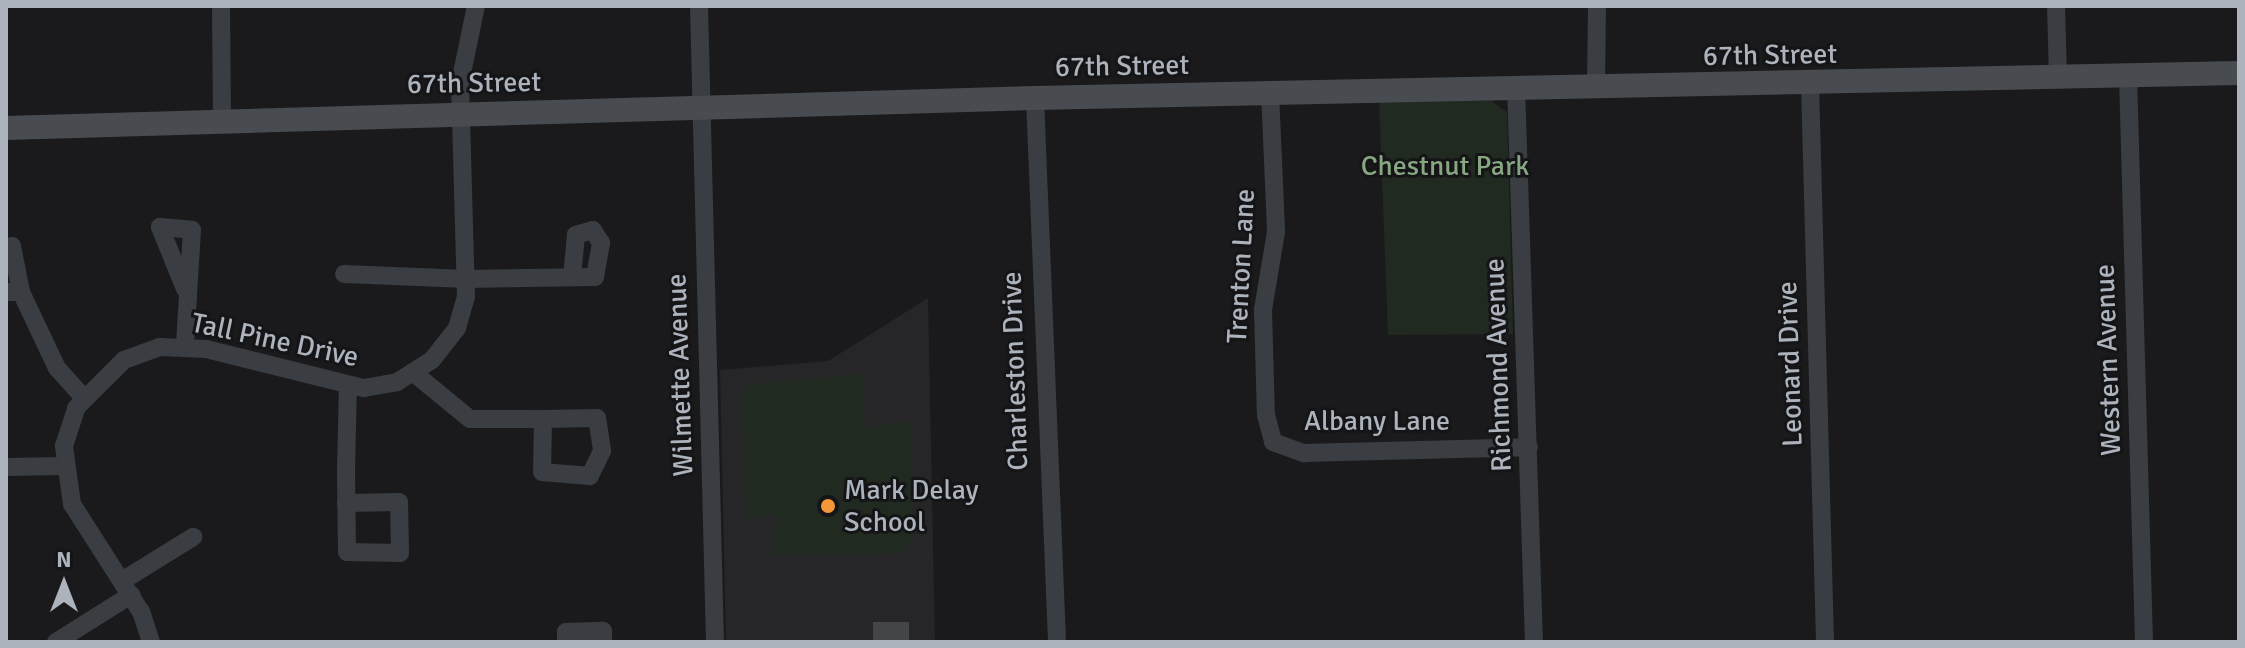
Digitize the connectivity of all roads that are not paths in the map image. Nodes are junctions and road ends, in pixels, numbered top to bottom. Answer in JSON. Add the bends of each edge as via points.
{"nodes":[{"id":1,"x":221,"y":6,"type":"edge"},
{"id":2,"x":476,"y":6,"type":"edge"},
{"id":3,"x":699,"y":6,"type":"edge"},
{"id":4,"x":1597,"y":6,"type":"edge"},
{"id":5,"x":2056,"y":6,"type":"edge"},
{"id":6,"x":2239,"y":73,"type":"edge"},
{"id":7,"x":2128,"y":76,"type":"junction"},
{"id":8,"x":2058,"y":77,"type":"junction"},
{"id":9,"x":1810,"y":84,"type":"junction"},
{"id":10,"x":1516,"y":86,"type":"junction"},
{"id":11,"x":1596,"y":87,"type":"junction"},
{"id":12,"x":1270,"y":92,"type":"junction"},
{"id":13,"x":1035,"y":98,"type":"junction"},
{"id":14,"x":701,"y":107,"type":"junction"},
{"id":15,"x":461,"y":113,"type":"junction"},
{"id":16,"x":222,"y":119,"type":"junction"},
{"id":17,"x":6,"y":128,"type":"edge"},
{"id":18,"x":6,"y":247,"type":"edge"},
{"id":19,"x":344,"y":274,"type":"dead end"},
{"id":20,"x":572,"y":277,"type":"dead end"},
{"id":21,"x":466,"y":279,"type":"junction"},
{"id":22,"x":185,"y":289,"type":"dead end"},
{"id":23,"x":13,"y":292,"type":"edge"},
{"id":24,"x":185,"y":345,"type":"junction"},
{"id":25,"x":415,"y":374,"type":"junction"},
{"id":26,"x":348,"y":386,"type":"junction"},
{"id":27,"x":83,"y":397,"type":"junction"},
{"id":28,"x":543,"y":419,"type":"dead end"},
{"id":29,"x":1273,"y":442,"type":"joint"},
{"id":30,"x":1529,"y":447,"type":"junction"},
{"id":31,"x":63,"y":466,"type":"junction"},
{"id":32,"x":6,"y":467,"type":"edge"},
{"id":33,"x":346,"y":503,"type":"dead end"},
{"id":34,"x":193,"y":537,"type":"dead end"},
{"id":35,"x":126,"y":588,"type":"junction"},
{"id":36,"x":56,"y":642,"type":"edge"},
{"id":37,"x":151,"y":642,"type":"edge"},
{"id":38,"x":566,"y":642,"type":"edge"},
{"id":39,"x":603,"y":642,"type":"edge"},
{"id":40,"x":715,"y":642,"type":"edge"},
{"id":41,"x":1057,"y":642,"type":"edge"},
{"id":42,"x":1534,"y":642,"type":"edge"},
{"id":43,"x":1825,"y":642,"type":"edge"},
{"id":44,"x":2144,"y":642,"type":"edge"}],
"edges":[{"from":1,"to":16,"type":"street"},
{"from":2,"to":15,"type":"street","name":"Tall Pine Drive"},
{"from":3,"to":14,"type":"street","name":"Wilmette Avenue"},
{"from":4,"to":11,"type":"street"},
{"from":5,"to":8,"type":"street"},
{"from":6,"to":7,"type":"street","name":"67th Street"},
{"from":7,"to":8,"type":"street","name":"67th Street"},
{"from":7,"to":44,"type":"street","name":"Western Avenue"},
{"from":8,"to":9,"type":"street","name":"67th Street"},
{"from":9,"to":11,"type":"street","name":"67th Street"},
{"from":9,"to":43,"type":"street","name":"Leonard Drive"},
{"from":10,"to":11,"type":"street","name":"67th Street"},
{"from":10,"to":12,"type":"street","name":"67th Street"},
{"from":10,"to":30,"type":"street","name":"Richmond Avenue"},
{"from":12,"to":13,"type":"street","name":"67th Street"},
{"from":12,"to":29,"type":"street","name":"Trenton Lane","via":[[1276,232],[1263,310],[1266,415]]},
{"from":13,"to":14,"type":"street","name":"67th Street"},
{"from":13,"to":41,"type":"street","name":"Charleston Drive"},
{"from":14,"to":15,"type":"street","name":"67th Street"},
{"from":14,"to":40,"type":"street","name":"Wilmette Avenue"},
{"from":15,"to":16,"type":"street","name":"67th Street"},
{"from":15,"to":21,"type":"street","name":"Tall Pine Drive"},
{"from":16,"to":17,"type":"street","name":"67th Street"},
{"from":18,"to":23,"type":"street","via":[[12,246]]},
{"from":19,"to":21,"type":"street"},
{"from":20,"to":21,"type":"street"},
{"from":21,"to":25,"type":"street","name":"Tall Pine Drive","via":[[457,328]]},
{"from":22,"to":24,"type":"street"},
{"from":23,"to":27,"type":"street","via":[[57,368]]},
{"from":24,"to":26,"type":"street","name":"Tall Pine Drive"},
{"from":24,"to":27,"type":"street","name":"Tall Pine Drive","via":[[124,360]]},
{"from":25,"to":26,"type":"street","name":"Tall Pine Drive","via":[[380,387]]},
{"from":25,"to":28,"type":"street","via":[[470,419]]},
{"from":26,"to":33,"type":"street"},
{"from":27,"to":31,"type":"street","name":"Tall Pine Drive","via":[[67,431]]},
{"from":29,"to":30,"type":"street","name":"Albany Lane","via":[[1304,453]]},
{"from":30,"to":42,"type":"street","name":"Richmond Avenue"},
{"from":31,"to":32,"type":"street"},
{"from":31,"to":35,"type":"street","name":"Tall Pine Drive","via":[[72,504]]},
{"from":34,"to":35,"type":"street"},
{"from":35,"to":36,"type":"street"},
{"from":35,"to":37,"type":"street","name":"Tall Pine Drive"},
{"from":38,"to":39,"type":"street","via":[[566,632],[603,631]]}]}
